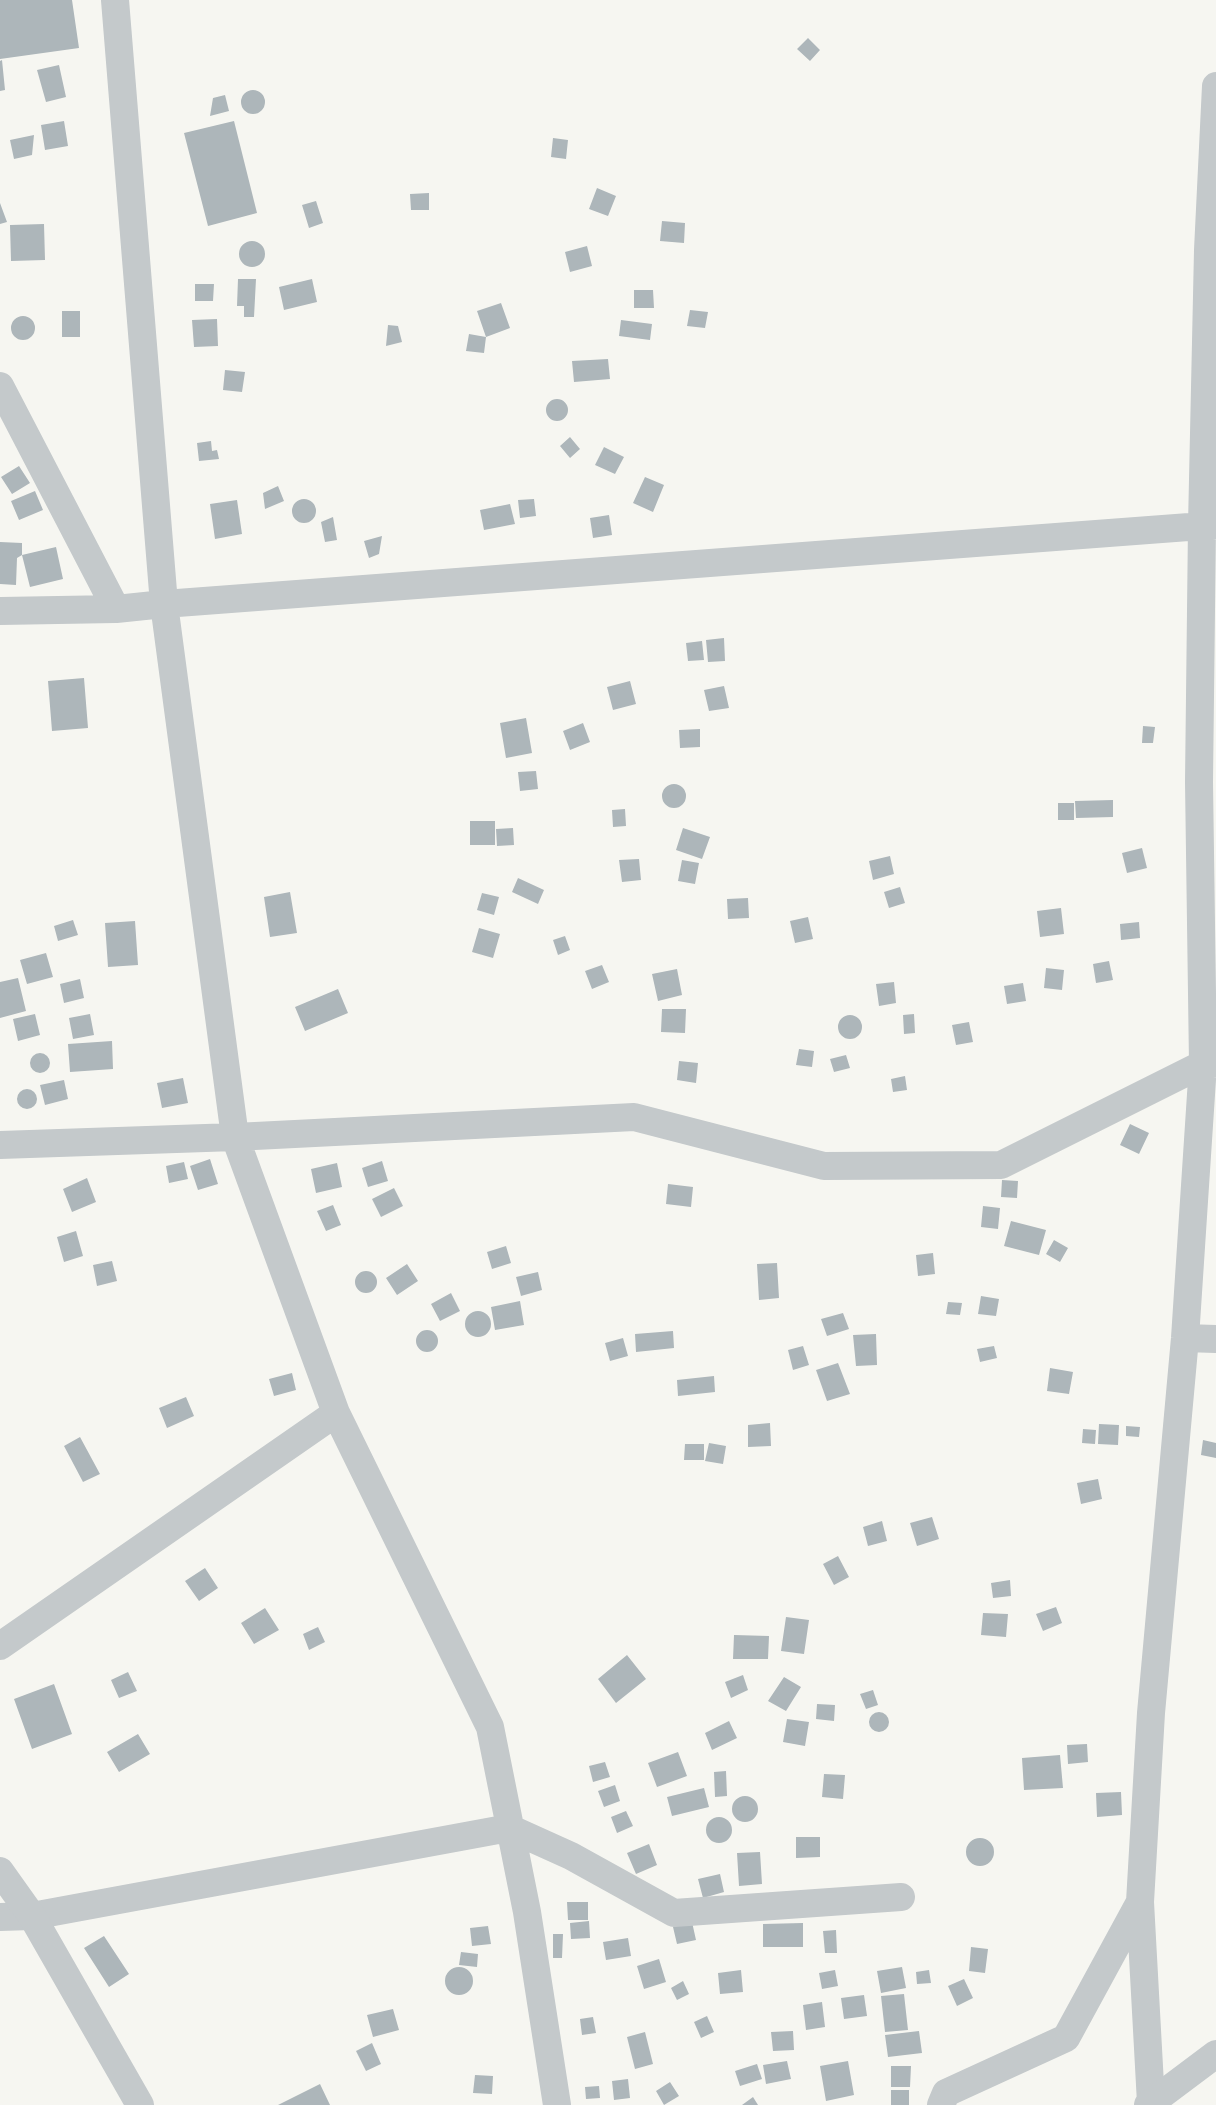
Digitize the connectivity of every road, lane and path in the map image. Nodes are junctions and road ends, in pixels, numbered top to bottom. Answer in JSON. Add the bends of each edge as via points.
{"nodes":[{"id":1,"x":115,"y":0,"type":"edge"},
{"id":2,"x":1216,"y":86,"type":"edge"},
{"id":3,"x":1212,"y":250,"type":"edge"},
{"id":4,"x":0,"y":386,"type":"edge"},
{"id":5,"x":1209,"y":525,"type":"edge"},
{"id":6,"x":164,"y":604,"type":"junction"},
{"id":7,"x":116,"y":609,"type":"junction"},
{"id":8,"x":0,"y":611,"type":"edge"},
{"id":9,"x":1207,"y":782,"type":"edge"},
{"id":10,"x":1210,"y":1064,"type":"edge"},
{"id":11,"x":235,"y":1137,"type":"junction"},
{"id":12,"x":0,"y":1145,"type":"edge"},
{"id":13,"x":1185,"y":1338,"type":"junction"},
{"id":14,"x":1216,"y":1339,"type":"edge"},
{"id":15,"x":336,"y":1413,"type":"junction"},
{"id":16,"x":0,"y":1646,"type":"edge"},
{"id":17,"x":509,"y":1828,"type":"junction"},
{"id":18,"x":0,"y":1871,"type":"edge"},
{"id":19,"x":900,"y":1897,"type":"dead end"},
{"id":20,"x":1140,"y":1902,"type":"junction"},
{"id":21,"x":32,"y":1916,"type":"junction"},
{"id":22,"x":0,"y":1917,"type":"edge"},
{"id":23,"x":1216,"y":2054,"type":"edge"},
{"id":24,"x":1149,"y":2104,"type":"edge"},
{"id":25,"x":140,"y":2105,"type":"edge"},
{"id":26,"x":558,"y":2105,"type":"edge"},
{"id":27,"x":941,"y":2105,"type":"edge"}],
"edges":[{"from":1,"to":6,"type":"street"},
{"from":2,"to":3,"type":"street"},
{"from":3,"to":5,"type":"street"},
{"from":4,"to":7,"type":"street"},
{"from":5,"to":6,"type":"street"},
{"from":5,"to":9,"type":"street"},
{"from":6,"to":7,"type":"street"},
{"from":6,"to":11,"type":"street"},
{"from":7,"to":8,"type":"street"},
{"from":9,"to":10,"type":"street"},
{"from":10,"to":11,"type":"street","via":[[1001,1165],[824,1166],[634,1117]]},
{"from":10,"to":13,"type":"street"},
{"from":11,"to":12,"type":"street"},
{"from":11,"to":15,"type":"street"},
{"from":13,"to":14,"type":"street"},
{"from":13,"to":20,"type":"street","via":[[1152,1713]]},
{"from":15,"to":16,"type":"street"},
{"from":15,"to":17,"type":"street","via":[[490,1727]]},
{"from":17,"to":19,"type":"street","via":[[571,1856],[674,1913]]},
{"from":17,"to":21,"type":"street"},
{"from":17,"to":26,"type":"street","via":[[527,1912]]},
{"from":18,"to":21,"type":"street"},
{"from":20,"to":24,"type":"street"},
{"from":20,"to":27,"type":"street","via":[[1066,2038],[946,2093]]},
{"from":21,"to":22,"type":"street"},
{"from":21,"to":25,"type":"street"},
{"from":23,"to":24,"type":"street"}]}
